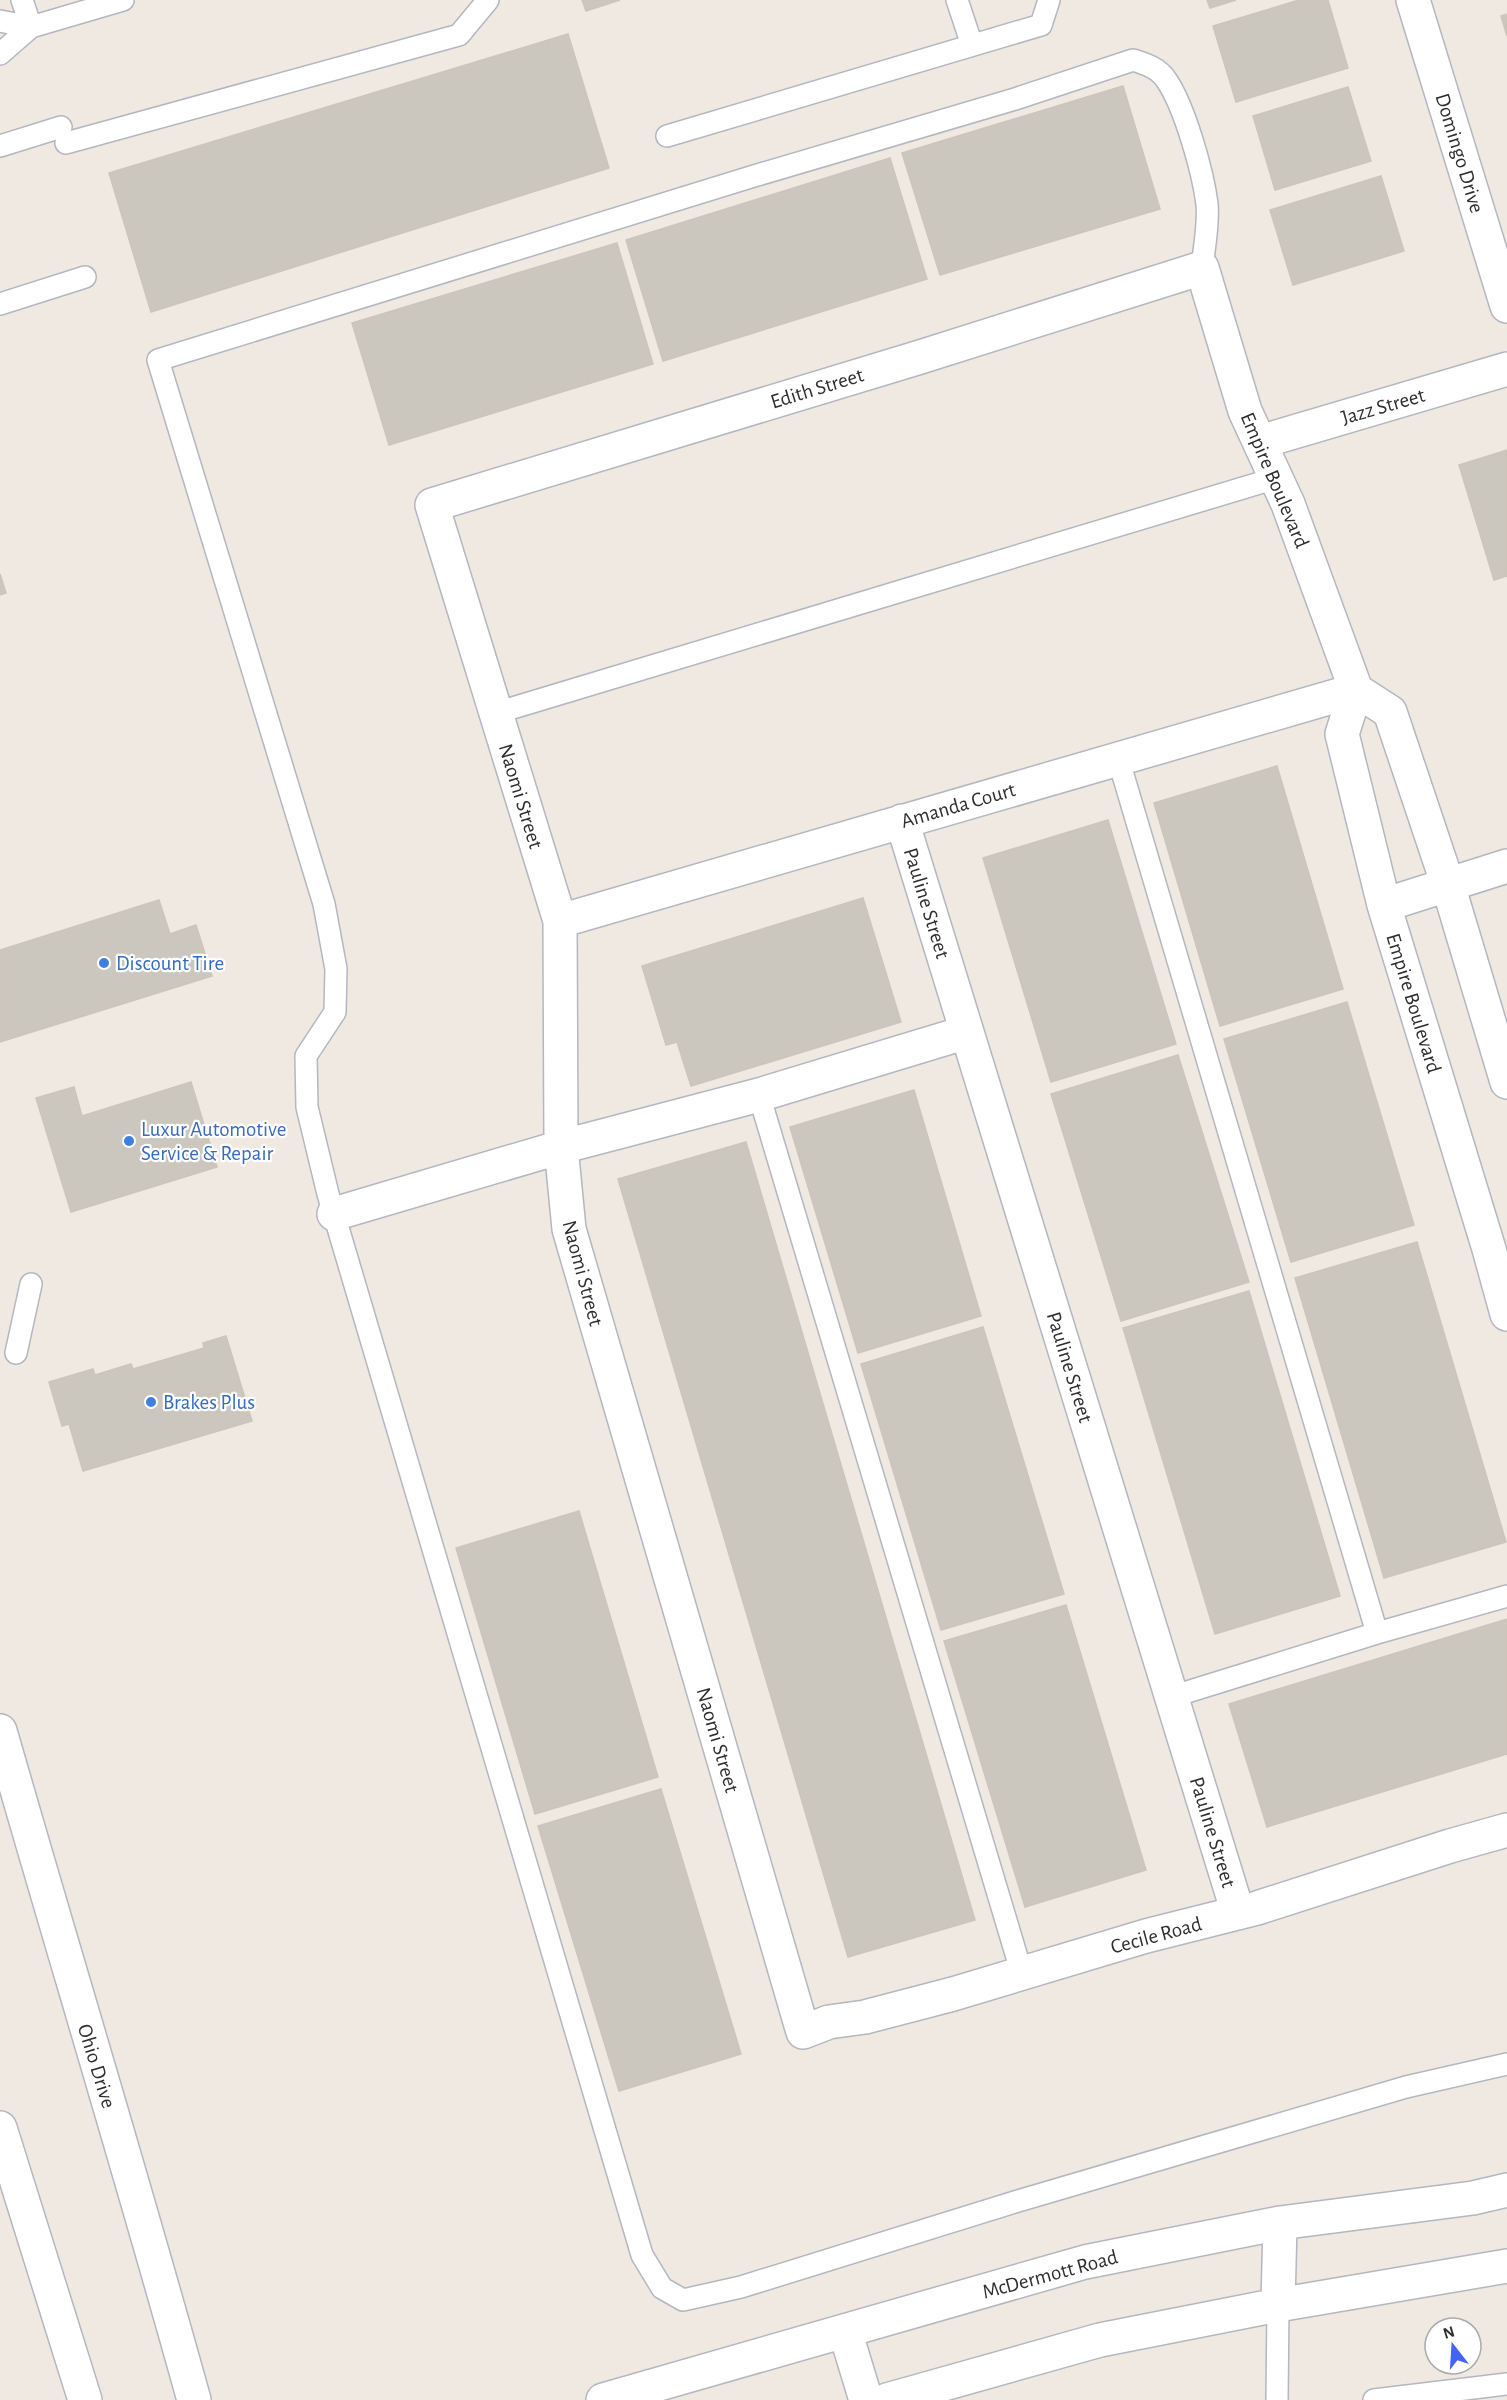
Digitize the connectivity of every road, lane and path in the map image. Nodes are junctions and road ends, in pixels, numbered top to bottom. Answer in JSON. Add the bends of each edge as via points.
{"nodes":[{"id":1,"x":22,"y":0,"type":"edge"},
{"id":2,"x":123,"y":0,"type":"edge"},
{"id":3,"x":488,"y":0,"type":"edge"},
{"id":4,"x":957,"y":0,"type":"edge"},
{"id":5,"x":1049,"y":0,"type":"edge"},
{"id":6,"x":1413,"y":0,"type":"edge"},
{"id":7,"x":0,"y":21,"type":"edge"},
{"id":8,"x":31,"y":27,"type":"junction"},
{"id":9,"x":972,"y":45,"type":"junction"},
{"id":10,"x":0,"y":54,"type":"edge"},
{"id":11,"x":667,"y":136,"type":"dead end"},
{"id":12,"x":0,"y":146,"type":"edge"},
{"id":13,"x":1202,"y":268,"type":"junction"},
{"id":14,"x":85,"y":277,"type":"dead end"},
{"id":15,"x":0,"y":304,"type":"edge"},
{"id":16,"x":1507,"y":306,"type":"edge"},
{"id":17,"x":1507,"y":369,"type":"edge"},
{"id":18,"x":1260,"y":442,"type":"junction"},
{"id":19,"x":1276,"y":478,"type":"junction"},
{"id":20,"x":432,"y":505,"type":"joint"},
{"id":21,"x":1356,"y":690,"type":"junction"},
{"id":22,"x":496,"y":713,"type":"junction"},
{"id":23,"x":1118,"y":758,"type":"junction"},
{"id":24,"x":902,"y":821,"type":"junction"},
{"id":25,"x":1507,"y":867,"type":"edge"},
{"id":26,"x":1448,"y":885,"type":"junction"},
{"id":27,"x":1384,"y":906,"type":"junction"},
{"id":28,"x":560,"y":921,"type":"junction"},
{"id":29,"x":967,"y":1032,"type":"junction"},
{"id":30,"x":1507,"y":1082,"type":"edge"},
{"id":31,"x":759,"y":1095,"type":"junction"},
{"id":32,"x":561,"y":1146,"type":"junction"},
{"id":33,"x":334,"y":1214,"type":"junction"},
{"id":34,"x":31,"y":1284,"type":"dead end"},
{"id":35,"x":1507,"y":1314,"type":"edge"},
{"id":36,"x":16,"y":1353,"type":"dead end"},
{"id":37,"x":1507,"y":1596,"type":"edge"},
{"id":38,"x":1377,"y":1633,"type":"junction"},
{"id":39,"x":1171,"y":1697,"type":"junction"},
{"id":40,"x":0,"y":1731,"type":"edge"},
{"id":41,"x":1507,"y":1830,"type":"edge"},
{"id":42,"x":1238,"y":1913,"type":"junction"},
{"id":43,"x":1022,"y":1974,"type":"junction"},
{"id":44,"x":803,"y":2032,"type":"joint"},
{"id":45,"x":1507,"y":2064,"type":"edge"},
{"id":46,"x":0,"y":2128,"type":"edge"},
{"id":47,"x":1507,"y":2190,"type":"edge"},
{"id":48,"x":1280,"y":2223,"type":"junction"},
{"id":49,"x":1507,"y":2266,"type":"edge"},
{"id":50,"x":1278,"y":2305,"type":"junction"},
{"id":51,"x":845,"y":2331,"type":"junction"},
{"id":52,"x":1507,"y":2384,"type":"edge"},
{"id":53,"x":85,"y":2400,"type":"edge"},
{"id":54,"x":194,"y":2400,"type":"edge"},
{"id":55,"x":603,"y":2400,"type":"edge"},
{"id":56,"x":866,"y":2400,"type":"edge"},
{"id":57,"x":887,"y":2400,"type":"edge"},
{"id":58,"x":1277,"y":2400,"type":"edge"},
{"id":59,"x":1374,"y":2400,"type":"edge"}],
"edges":[{"from":1,"to":8,"type":"lane"},
{"from":2,"to":8,"type":"lane"},
{"from":3,"to":12,"type":"lane","via":[[459,35],[64,135]]},
{"from":4,"to":9,"type":"lane"},
{"from":5,"to":9,"type":"lane","via":[[1041,25]]},
{"from":6,"to":16,"type":"street","name":"Domingo Drive"},
{"from":7,"to":8,"type":"lane"},
{"from":8,"to":10,"type":"lane"},
{"from":9,"to":11,"type":"lane"},
{"from":13,"to":18,"type":"street","name":"Empire Boulevard","via":[[1245,411]]},
{"from":13,"to":20,"type":"street","name":"Edith Street"},
{"from":13,"to":33,"type":"lane","via":[[1207,206],[1199,163],[1167,80],[1150,64],[1133,60],[158,360],[324,904],[336,969],[335,1012],[306,1056],[307,1107]]},
{"from":14,"to":15,"type":"lane"},
{"from":17,"to":18,"type":"street","name":"Jazz Street"},
{"from":18,"to":19,"type":"street","name":"Empire Boulevard"},
{"from":19,"to":21,"type":"street","name":"Empire Boulevard"},
{"from":19,"to":22,"type":"lane"},
{"from":20,"to":22,"type":"street","name":"Naomi Street"},
{"from":21,"to":23,"type":"street","name":"Amanda Court"},
{"from":21,"to":26,"type":"street","via":[[1390,712]]},
{"from":21,"to":27,"type":"street","name":"Empire Boulevard","via":[[1342,734]]},
{"from":22,"to":28,"type":"street","name":"Naomi Street"},
{"from":23,"to":24,"type":"street","name":"Amanda Court"},
{"from":23,"to":38,"type":"lane"},
{"from":24,"to":28,"type":"street","name":"Amanda Court"},
{"from":24,"to":29,"type":"street","name":"Pauline Street"},
{"from":25,"to":26,"type":"street"},
{"from":26,"to":27,"type":"street"},
{"from":26,"to":30,"type":"street"},
{"from":27,"to":35,"type":"street","name":"Empire Boulevard"},
{"from":28,"to":32,"type":"street","name":"Naomi Street"},
{"from":29,"to":31,"type":"street"},
{"from":29,"to":39,"type":"street","name":"Pauline Street"},
{"from":31,"to":32,"type":"street"},
{"from":31,"to":43,"type":"lane"},
{"from":32,"to":33,"type":"street"},
{"from":32,"to":44,"type":"street","name":"Naomi Street","via":[[569,1229]]},
{"from":33,"to":45,"type":"lane","via":[[642,2254],[662,2288],[683,2300],[741,2287],[1406,2087]]},
{"from":34,"to":36,"type":"lane"},
{"from":37,"to":38,"type":"lane"},
{"from":38,"to":39,"type":"lane"},
{"from":39,"to":42,"type":"street","name":"Pauline Street"},
{"from":40,"to":54,"type":"street","name":"Ohio Drive"},
{"from":41,"to":42,"type":"street","name":"Cecile Road"},
{"from":42,"to":43,"type":"street","name":"Cecile Road"},
{"from":43,"to":44,"type":"street","name":"Cecile Road","via":[[865,2017],[829,2022]]},
{"from":46,"to":53,"type":"street"},
{"from":47,"to":48,"type":"street","name":"McDermott Road","via":[[1473,2198]]},
{"from":48,"to":50,"type":"street"},
{"from":48,"to":51,"type":"street","name":"McDermott Road","via":[[1085,2262]]},
{"from":49,"to":50,"type":"street"},
{"from":50,"to":57,"type":"street","via":[[1100,2340]]},
{"from":50,"to":58,"type":"lane"},
{"from":51,"to":55,"type":"street","name":"McDermott Road"},
{"from":51,"to":56,"type":"street"},
{"from":52,"to":59,"type":"lane"}]}
